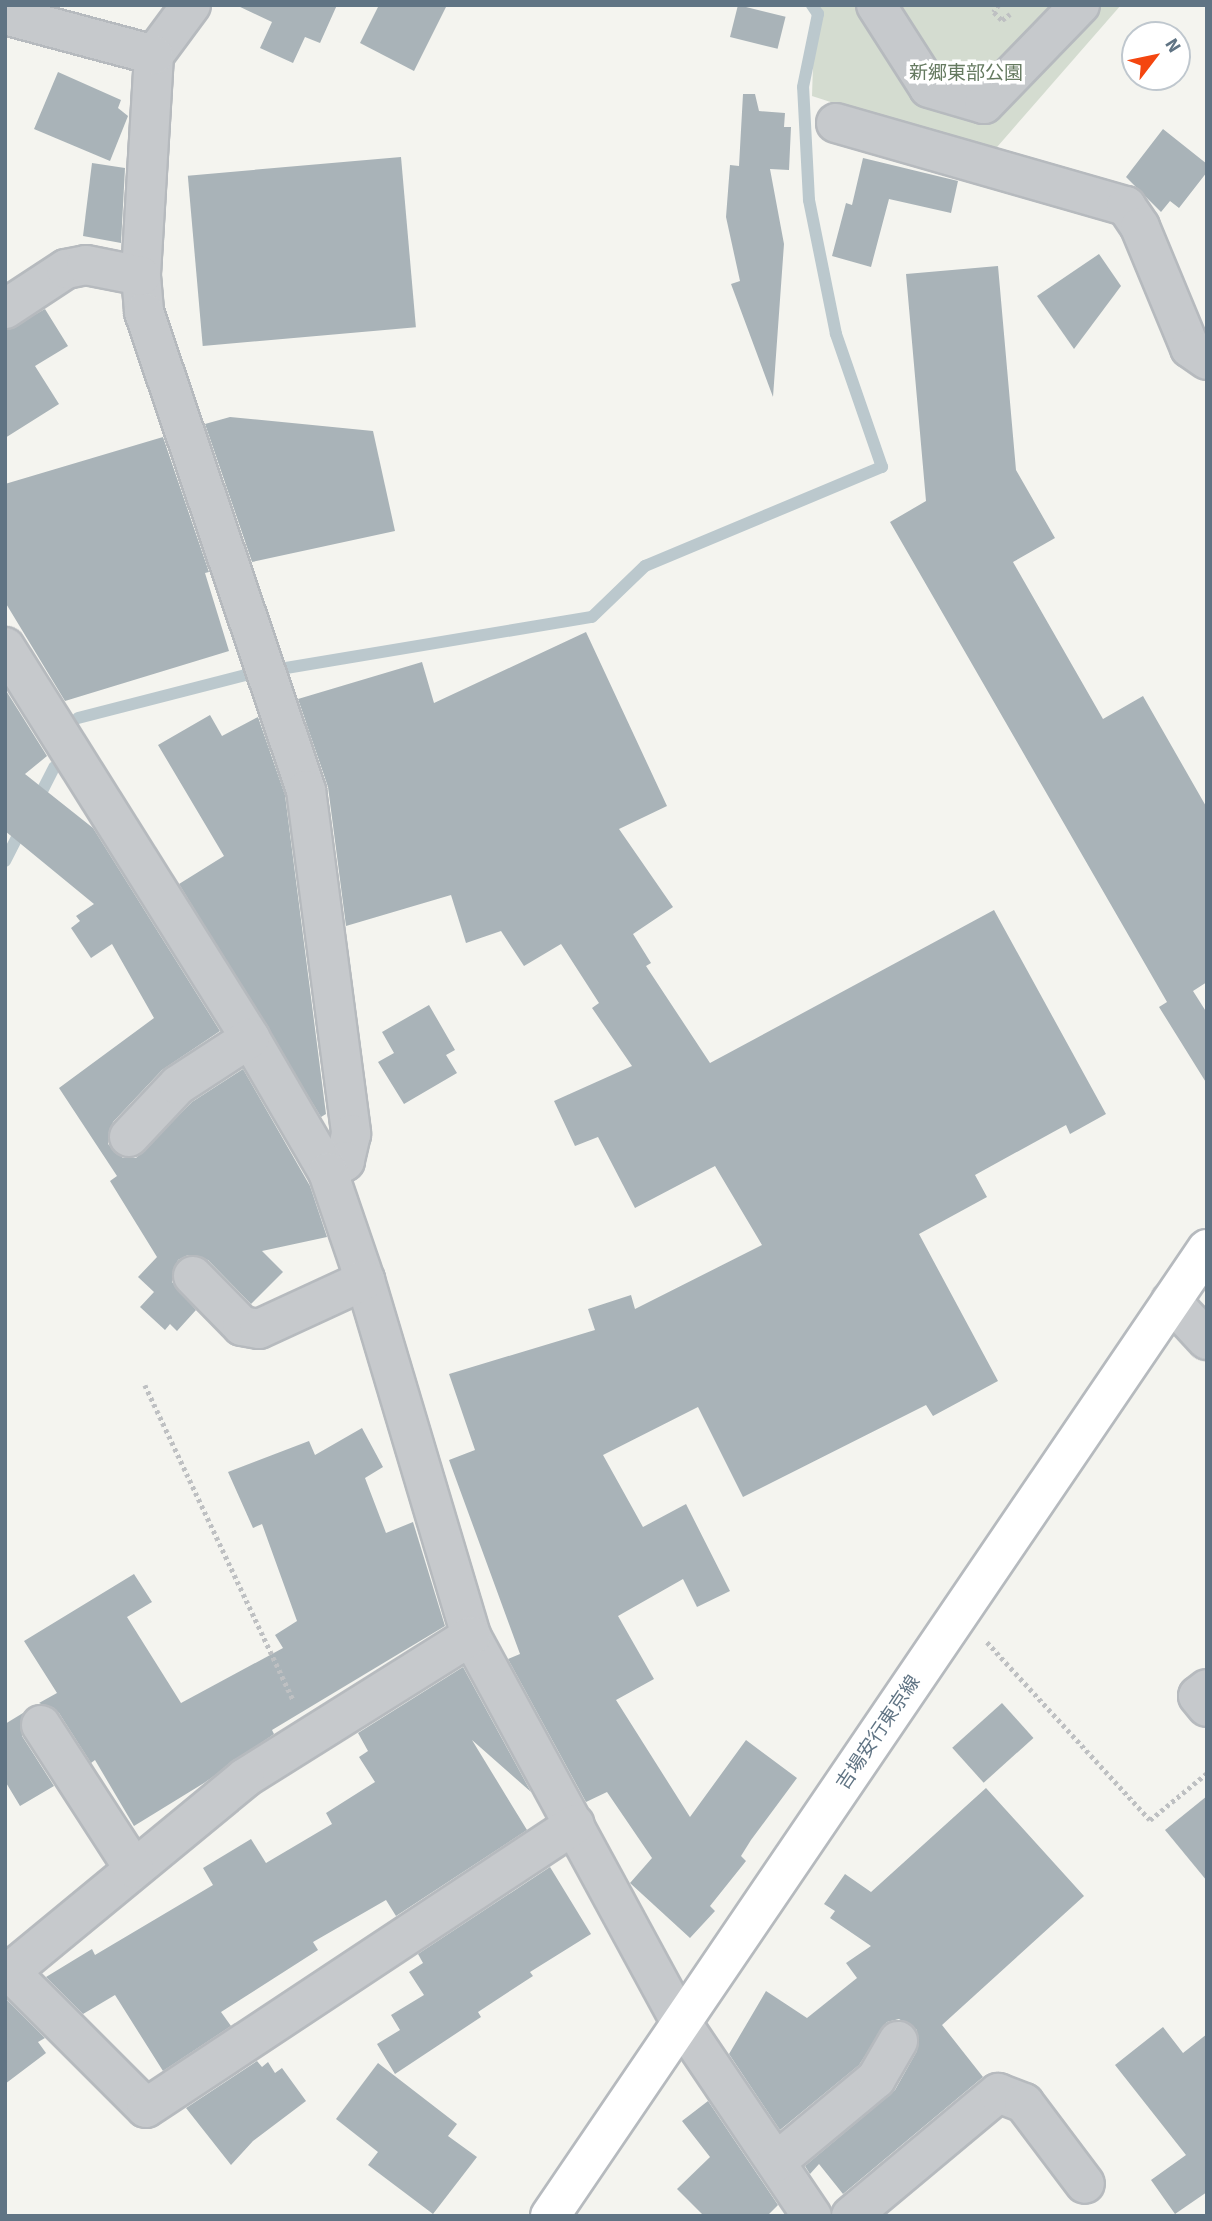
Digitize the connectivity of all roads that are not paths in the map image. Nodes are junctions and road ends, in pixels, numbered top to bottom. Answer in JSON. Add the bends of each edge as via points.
{"nodes":[{"id":1,"x":191,"y":5,"type":"edge"},
{"id":2,"x":876,"y":5,"type":"edge"},
{"id":3,"x":1080,"y":5,"type":"edge"},
{"id":4,"x":5,"y":15,"type":"edge"},
{"id":5,"x":154,"y":55,"type":"junction"},
{"id":6,"x":836,"y":123,"type":"dead end"},
{"id":7,"x":141,"y":276,"type":"junction"},
{"id":8,"x":5,"y":310,"type":"edge"},
{"id":9,"x":1207,"y":360,"type":"edge"},
{"id":10,"x":9,"y":662,"type":"edge"},
{"id":11,"x":250,"y":1038,"type":"junction"},
{"id":12,"x":129,"y":1138,"type":"dead end"},
{"id":13,"x":328,"y":1172,"type":"junction"},
{"id":14,"x":1207,"y":1249,"type":"edge"},
{"id":15,"x":193,"y":1276,"type":"dead end"},
{"id":16,"x":365,"y":1280,"type":"junction"},
{"id":17,"x":1171,"y":1301,"type":"junction"},
{"id":18,"x":1207,"y":1340,"type":"edge"},
{"id":19,"x":471,"y":1636,"type":"junction"},
{"id":20,"x":1207,"y":1689,"type":"edge"},
{"id":21,"x":1207,"y":1707,"type":"edge"},
{"id":22,"x":41,"y":1725,"type":"dead end"},
{"id":23,"x":575,"y":1824,"type":"junction"},
{"id":24,"x":134,"y":1869,"type":"junction"},
{"id":25,"x":8,"y":1970,"type":"edge"},
{"id":26,"x":681,"y":2022,"type":"junction"},
{"id":27,"x":898,"y":2041,"type":"dead end"},
{"id":28,"x":776,"y":2162,"type":"junction"},
{"id":29,"x":1085,"y":2184,"type":"dead end"},
{"id":30,"x":550,"y":2216,"type":"edge"},
{"id":31,"x":812,"y":2216,"type":"edge"},
{"id":32,"x":851,"y":2216,"type":"edge"}],
"edges":[{"from":1,"to":5,"type":"street"},
{"from":2,"to":3,"type":"street","via":[[929,88],[984,104]]},
{"from":4,"to":5,"type":"street"},
{"from":5,"to":7,"type":"street"},
{"from":6,"to":9,"type":"street","via":[[1126,206],[1140,227],[1190,348]]},
{"from":7,"to":8,"type":"street","via":[[86,265],[66,270]]},
{"from":7,"to":13,"type":"street","via":[[144,312],[154,347],[306,790],[351,1134],[345,1161]]},
{"from":10,"to":11,"type":"street"},
{"from":11,"to":12,"type":"street","via":[[178,1085]]},
{"from":11,"to":13,"type":"street"},
{"from":13,"to":16,"type":"street"},
{"from":14,"to":17,"type":"main road","name":"吉場安行東京線"},
{"from":15,"to":16,"type":"street","via":[[242,1325],[259,1329]]},
{"from":16,"to":19,"type":"street"},
{"from":17,"to":18,"type":"street"},
{"from":17,"to":26,"type":"main road","name":"吉場安行東京線"},
{"from":19,"to":23,"type":"street"},
{"from":19,"to":24,"type":"street","via":[[245,1778]]},
{"from":20,"to":21,"type":"street","via":[[1198,1696]]},
{"from":22,"to":24,"type":"street"},
{"from":23,"to":25,"type":"street","via":[[146,2108]]},
{"from":23,"to":26,"type":"street"},
{"from":24,"to":25,"type":"street"},
{"from":26,"to":28,"type":"street"},
{"from":26,"to":30,"type":"main road","name":"吉場安行東京線"},
{"from":27,"to":28,"type":"street","via":[[876,2080]]},
{"from":28,"to":31,"type":"street"},
{"from":29,"to":32,"type":"street","via":[[1024,2103],[998,2093]]}]}
